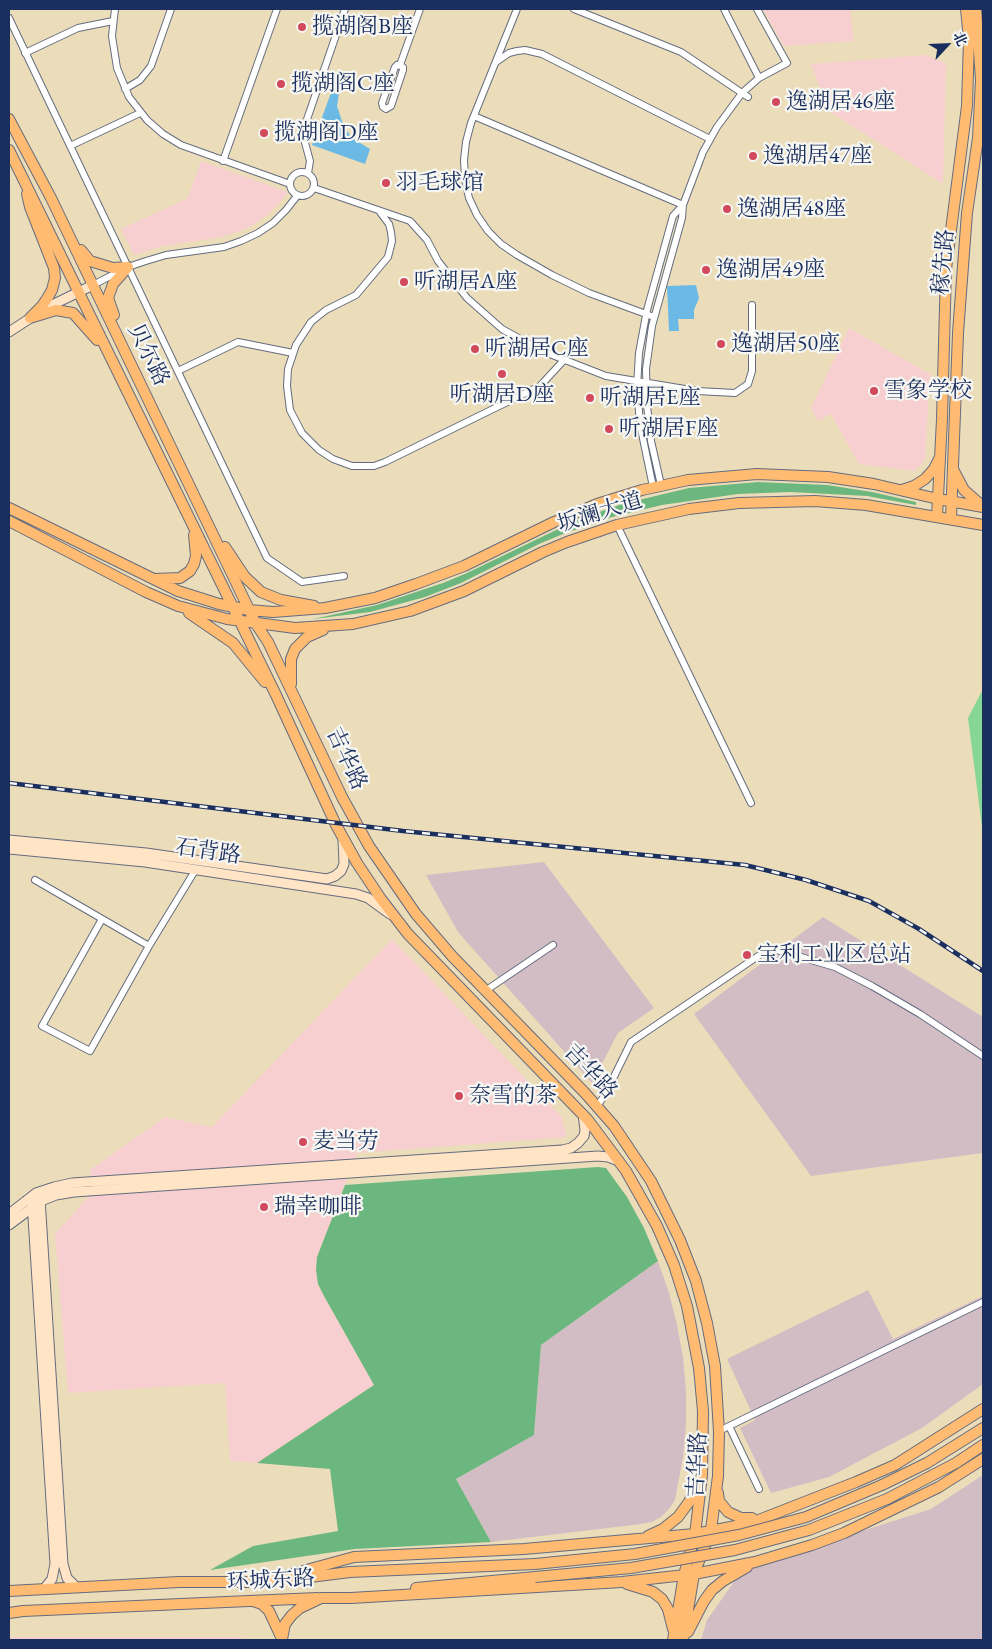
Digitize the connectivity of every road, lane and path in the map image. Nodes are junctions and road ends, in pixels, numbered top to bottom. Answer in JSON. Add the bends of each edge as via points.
{"nodes":[{"id":1,"x":115,"y":9,"type":"edge"},
{"id":2,"x":171,"y":9,"type":"edge"},
{"id":3,"x":277,"y":9,"type":"edge"},
{"id":4,"x":345,"y":9,"type":"edge"},
{"id":5,"x":420,"y":9,"type":"edge"},
{"id":6,"x":517,"y":9,"type":"edge"},
{"id":7,"x":574,"y":9,"type":"edge"},
{"id":8,"x":724,"y":9,"type":"edge"},
{"id":9,"x":757,"y":9,"type":"edge"},
{"id":10,"x":966,"y":9,"type":"edge"},
{"id":11,"x":976,"y":9,"type":"edge"},
{"id":12,"x":9,"y":18,"type":"edge"},
{"id":13,"x":113,"y":21,"type":"junction"},
{"id":14,"x":26,"y":53,"type":"junction"},
{"id":15,"x":495,"y":63,"type":"junction"},
{"id":16,"x":400,"y":65,"type":"junction"},
{"id":17,"x":759,"y":78,"type":"junction"},
{"id":18,"x":125,"y":89,"type":"junction"},
{"id":19,"x":745,"y":95,"type":"junction"},
{"id":20,"x":140,"y":112,"type":"junction"},
{"id":21,"x":474,"y":116,"type":"junction"},
{"id":22,"x":9,"y":119,"type":"edge"},
{"id":23,"x":710,"y":139,"type":"junction"},
{"id":24,"x":70,"y":146,"type":"junction"},
{"id":25,"x":9,"y":150,"type":"edge"},
{"id":26,"x":223,"y":161,"type":"junction"},
{"id":27,"x":308,"y":173,"type":"junction"},
{"id":28,"x":24,"y":180,"type":"junction"},
{"id":29,"x":290,"y":184,"type":"junction"},
{"id":30,"x":314,"y":188,"type":"junction"},
{"id":31,"x":297,"y":196,"type":"junction"},
{"id":32,"x":683,"y":205,"type":"junction"},
{"id":33,"x":379,"y":211,"type":"junction"},
{"id":34,"x":62,"y":222,"type":"junction"},
{"id":35,"x":128,"y":267,"type":"junction"},
{"id":36,"x":93,"y":285,"type":"junction"},
{"id":37,"x":79,"y":292,"type":"junction"},
{"id":38,"x":752,"y":305,"type":"dead end"},
{"id":39,"x":646,"y":314,"type":"junction"},
{"id":40,"x":654,"y":317,"type":"junction"},
{"id":41,"x":30,"y":318,"type":"junction"},
{"id":42,"x":9,"y":332,"type":"edge"},
{"id":43,"x":294,"y":354,"type":"junction"},
{"id":44,"x":110,"y":357,"type":"junction"},
{"id":45,"x":564,"y":360,"type":"junction"},
{"id":46,"x":178,"y":371,"type":"junction"},
{"id":47,"x":637,"y":381,"type":"junction"},
{"id":48,"x":646,"y":383,"type":"junction"},
{"id":49,"x":147,"y":397,"type":"junction"},
{"id":50,"x":940,"y":456,"type":"junction"},
{"id":51,"x":953,"y":464,"type":"junction"},
{"id":52,"x":657,"y":486,"type":"junction"},
{"id":53,"x":901,"y":491,"type":"junction"},
{"id":54,"x":938,"y":499,"type":"junction"},
{"id":55,"x":951,"y":501,"type":"junction"},
{"id":56,"x":983,"y":506,"type":"edge"},
{"id":57,"x":9,"y":508,"type":"edge"},
{"id":58,"x":937,"y":517,"type":"junction"},
{"id":59,"x":951,"y":519,"type":"junction"},
{"id":60,"x":9,"y":522,"type":"edge"},
{"id":61,"x":208,"y":524,"type":"junction"},
{"id":62,"x":617,"y":525,"type":"junction"},
{"id":63,"x":983,"y":525,"type":"edge"},
{"id":64,"x":194,"y":529,"type":"junction"},
{"id":65,"x":344,"y":576,"type":"dead end"},
{"id":66,"x":152,"y":580,"type":"junction"},
{"id":67,"x":178,"y":606,"type":"junction"},
{"id":68,"x":233,"y":607,"type":"junction"},
{"id":69,"x":325,"y":608,"type":"junction"},
{"id":70,"x":249,"y":610,"type":"junction"},
{"id":71,"x":240,"y":622,"type":"junction"},
{"id":72,"x":256,"y":624,"type":"junction"},
{"id":73,"x":334,"y":626,"type":"junction"},
{"id":74,"x":291,"y":688,"type":"junction"},
{"id":75,"x":276,"y":695,"type":"junction"},
{"id":76,"x":751,"y":803,"type":"dead end"},
{"id":77,"x":342,"y":836,"type":"junction"},
{"id":78,"x":9,"y":840,"type":"edge"},
{"id":79,"x":9,"y":849,"type":"edge"},
{"id":80,"x":196,"y":868,"type":"junction"},
{"id":81,"x":36,"y":880,"type":"dead end"},
{"id":82,"x":394,"y":917,"type":"junction"},
{"id":83,"x":102,"y":920,"type":"junction"},
{"id":84,"x":554,"y":945,"type":"dead end"},
{"id":85,"x":149,"y":946,"type":"junction"},
{"id":86,"x":485,"y":991,"type":"junction"},
{"id":87,"x":983,"y":1056,"type":"edge"},
{"id":88,"x":597,"y":1106,"type":"junction"},
{"id":89,"x":583,"y":1114,"type":"junction"},
{"id":90,"x":620,"y":1162,"type":"junction"},
{"id":91,"x":35,"y":1199,"type":"junction"},
{"id":92,"x":9,"y":1214,"type":"edge"},
{"id":93,"x":9,"y":1226,"type":"edge"},
{"id":94,"x":983,"y":1302,"type":"edge"},
{"id":95,"x":983,"y":1409,"type":"edge"},
{"id":96,"x":729,"y":1426,"type":"junction"},
{"id":97,"x":983,"y":1428,"type":"edge"},
{"id":98,"x":719,"y":1431,"type":"junction"},
{"id":99,"x":983,"y":1445,"type":"edge"},
{"id":100,"x":983,"y":1459,"type":"edge"},
{"id":101,"x":702,"y":1475,"type":"junction"},
{"id":102,"x":716,"y":1487,"type":"junction"},
{"id":103,"x":759,"y":1490,"type":"dead end"},
{"id":104,"x":763,"y":1518,"type":"junction"},
{"id":105,"x":711,"y":1530,"type":"junction"},
{"id":106,"x":695,"y":1534,"type":"junction"},
{"id":107,"x":637,"y":1540,"type":"junction"},
{"id":108,"x":755,"y":1562,"type":"junction"},
{"id":109,"x":689,"y":1575,"type":"junction"},
{"id":110,"x":622,"y":1582,"type":"junction"},
{"id":111,"x":259,"y":1583,"type":"junction"},
{"id":112,"x":76,"y":1588,"type":"junction"},
{"id":113,"x":44,"y":1589,"type":"junction"},
{"id":114,"x":9,"y":1591,"type":"edge"},
{"id":115,"x":321,"y":1598,"type":"junction"},
{"id":116,"x":252,"y":1601,"type":"junction"},
{"id":117,"x":9,"y":1613,"type":"edge"},
{"id":118,"x":678,"y":1638,"type":"edge"},
{"id":119,"x":282,"y":1640,"type":"edge"}],
"edges":[{"from":1,"to":13,"type":"street"},
{"from":2,"to":18,"type":"street","via":[[151,66],[140,80]]},
{"from":3,"to":26,"type":"street"},
{"from":4,"to":27,"type":"street","via":[[304,128],[310,161]]},
{"from":5,"to":16,"type":"street"},
{"from":6,"to":15,"type":"street"},
{"from":7,"to":19,"type":"street","via":[[681,52]]},
{"from":8,"to":17,"type":"street"},
{"from":9,"to":17,"type":"street","via":[[787,63]]},
{"from":10,"to":50,"type":"main road","name":"稼先路","via":[[969,39],[967,106],[946,269]]},
{"from":11,"to":51,"type":"main road","name":"稼先路","via":[[981,90],[959,314]]},
{"from":12,"to":14,"type":"street"},
{"from":13,"to":14,"type":"street","via":[[78,28]]},
{"from":13,"to":18,"type":"street","via":[[114,58]]},
{"from":14,"to":24,"type":"street"},
{"from":15,"to":21,"type":"street"},
{"from":15,"to":23,"type":"street","via":[[517,51],[534,51]]},
{"from":16,"to":16,"type":"street","via":[[395,68],[382,103],[386,109],[391,106],[403,70]]},
{"from":17,"to":19,"type":"street"},
{"from":18,"to":20,"type":"street"},
{"from":19,"to":23,"type":"street","via":[[725,115]]},
{"from":20,"to":24,"type":"street"},
{"from":20,"to":26,"type":"street","via":[[172,140]]},
{"from":21,"to":32,"type":"street"},
{"from":21,"to":39,"type":"street","via":[[466,142],[465,179],[477,215],[488,231],[517,255],[552,275]]},
{"from":22,"to":34,"type":"main road","name":"贝尔路"},
{"from":23,"to":32,"type":"street"},
{"from":24,"to":35,"type":"street"},
{"from":25,"to":28,"type":"main road","name":"贝尔路"},
{"from":26,"to":29,"type":"street"},
{"from":27,"to":29,"type":"street","via":[[292,176]]},
{"from":27,"to":30,"type":"street"},
{"from":28,"to":37,"type":"main road","name":"贝尔路"},
{"from":28,"to":41,"type":"main road","via":[[55,278],[48,297]]},
{"from":29,"to":31,"type":"street"},
{"from":30,"to":31,"type":"street","via":[[306,196]]},
{"from":30,"to":33,"type":"street"},
{"from":31,"to":35,"type":"street","via":[[273,223],[241,242],[166,255]]},
{"from":32,"to":39,"type":"street","via":[[673,216]]},
{"from":32,"to":40,"type":"street"},
{"from":33,"to":43,"type":"street","via":[[391,232],[388,257],[356,296],[326,310],[311,322],[300,337]]},
{"from":33,"to":45,"type":"street","via":[[410,221],[427,240],[452,280],[483,314],[521,341]]},
{"from":34,"to":35,"type":"main road","via":[[90,261],[113,268]]},
{"from":34,"to":36,"type":"main road","name":"贝尔路"},
{"from":35,"to":36,"type":"street"},
{"from":35,"to":46,"type":"street"},
{"from":35,"to":49,"type":"main road","via":[[113,284],[108,298],[136,360]]},
{"from":36,"to":37,"type":"street"},
{"from":36,"to":49,"type":"main road","name":"贝尔路"},
{"from":37,"to":41,"type":"street"},
{"from":37,"to":44,"type":"main road","name":"贝尔路"},
{"from":38,"to":48,"type":"street","via":[[752,371],[748,384],[735,393]]},
{"from":39,"to":40,"type":"street"},
{"from":39,"to":47,"type":"street"},
{"from":40,"to":48,"type":"street"},
{"from":41,"to":42,"type":"street"},
{"from":41,"to":44,"type":"main road","via":[[56,310],[73,313]]},
{"from":43,"to":45,"type":"street","via":[[288,369],[287,386],[290,410],[297,426],[326,455],[363,467],[385,462],[540,386]]},
{"from":43,"to":46,"type":"street","via":[[238,342]]},
{"from":44,"to":64,"type":"main road","name":"贝尔路"},
{"from":45,"to":47,"type":"street","via":[[606,376]]},
{"from":46,"to":65,"type":"street","via":[[268,558],[302,582]]},
{"from":47,"to":48,"type":"street"},
{"from":47,"to":52,"type":"street","via":[[640,424]]},
{"from":48,"to":52,"type":"street"},
{"from":49,"to":61,"type":"main road","name":"贝尔路"},
{"from":50,"to":53,"type":"main road","via":[[925,479]]},
{"from":50,"to":54,"type":"main road","name":"稼先路"},
{"from":51,"to":55,"type":"main road","name":"稼先路"},
{"from":51,"to":56,"type":"main road","via":[[956,478],[964,490]]},
{"from":52,"to":53,"type":"main road","name":"坂澜大道","via":[[711,477],[781,474],[851,480]]},
{"from":52,"to":69,"type":"main road","name":"坂澜大道","via":[[576,512],[464,566],[416,584],[367,600]]},
{"from":53,"to":54,"type":"main road","name":"坂澜大道"},
{"from":54,"to":55,"type":"main road","name":"坂澜大道"},
{"from":54,"to":58,"type":"main road","name":"稼先路"},
{"from":55,"to":56,"type":"main road","name":"坂澜大道"},
{"from":55,"to":59,"type":"main road","name":"稼先路"},
{"from":57,"to":66,"type":"main road"},
{"from":58,"to":59,"type":"main road","name":"坂澜大道"},
{"from":58,"to":62,"type":"main road","name":"坂澜大道","via":[[849,504],[773,501],[689,509]]},
{"from":59,"to":63,"type":"main road","name":"坂澜大道"},
{"from":60,"to":67,"type":"main road"},
{"from":61,"to":69,"type":"main road","via":[[245,577],[261,592],[281,600]]},
{"from":61,"to":70,"type":"main road","name":"贝尔路"},
{"from":62,"to":73,"type":"main road","name":"坂澜大道","via":[[543,552],[428,605],[372,621]]},
{"from":62,"to":76,"type":"street"},
{"from":64,"to":66,"type":"main road","via":[[196,556],[190,571],[176,578]]},
{"from":64,"to":68,"type":"main road","name":"贝尔路"},
{"from":66,"to":68,"type":"main road","via":[[191,596]]},
{"from":67,"to":71,"type":"main road","name":"坂澜大道"},
{"from":67,"to":75,"type":"main road","via":[[233,643]]},
{"from":68,"to":70,"type":"main road"},
{"from":68,"to":71,"type":"main road","name":"吉华路"},
{"from":69,"to":70,"type":"main road","name":"坂澜大道"},
{"from":70,"to":72,"type":"main road","name":"吉华路"},
{"from":71,"to":72,"type":"main road","name":"坂澜大道"},
{"from":71,"to":75,"type":"main road","name":"吉华路"},
{"from":72,"to":73,"type":"main road","name":"坂澜大道","via":[[295,628]]},
{"from":72,"to":74,"type":"main road","name":"吉华路"},
{"from":73,"to":74,"type":"main road","via":[[307,637],[295,649],[290,665]]},
{"from":74,"to":86,"type":"main road","name":"吉华路","via":[[342,797],[384,869],[434,935]]},
{"from":75,"to":77,"type":"main road","name":"吉华路"},
{"from":77,"to":78,"type":"street","name":"石背路","via":[[344,864],[341,871],[328,879],[146,853]]},
{"from":77,"to":82,"type":"main road","name":"吉华路"},
{"from":79,"to":80,"type":"street","name":"石背路"},
{"from":80,"to":82,"type":"street","name":"石背路","via":[[356,894],[368,898]]},
{"from":80,"to":85,"type":"street"},
{"from":81,"to":83,"type":"street"},
{"from":82,"to":89,"type":"main road","name":"吉华路","via":[[422,950]]},
{"from":83,"to":85,"type":"street"},
{"from":83,"to":85,"type":"street","via":[[42,1026],[90,1051]]},
{"from":84,"to":86,"type":"street"},
{"from":86,"to":88,"type":"main road","name":"吉华路"},
{"from":87,"to":88,"type":"street","via":[[872,986],[834,967],[770,948],[631,1042]]},
{"from":88,"to":98,"type":"main road","name":"吉华路","via":[[651,1181],[688,1260],[702,1302],[711,1345]]},
{"from":89,"to":90,"type":"main road","name":"吉华路"},
{"from":89,"to":91,"type":"street","via":[[584,1136],[571,1148],[562,1150],[72,1183],[54,1186]]},
{"from":90,"to":91,"type":"street","via":[[608,1157],[588,1157],[74,1192]]},
{"from":90,"to":101,"type":"main road","name":"吉华路","via":[[657,1226],[687,1306],[701,1389]]},
{"from":91,"to":92,"type":"street"},
{"from":91,"to":93,"type":"street"},
{"from":91,"to":112,"type":"street","via":[[63,1564],[67,1578]]},
{"from":91,"to":113,"type":"street","via":[[55,1564],[52,1580]]},
{"from":94,"to":96,"type":"street"},
{"from":95,"to":104,"type":"main road","via":[[895,1465]]},
{"from":96,"to":98,"type":"street"},
{"from":96,"to":103,"type":"street"},
{"from":97,"to":111,"type":"main road","name":"环城东路","bridge":true,"via":[[927,1463],[806,1517],[708,1542],[635,1554],[535,1564],[350,1572]]},
{"from":98,"to":102,"type":"main road","name":"吉华路"},
{"from":99,"to":115,"type":"main road","name":"环城东路","bridge":true,"via":[[948,1468],[887,1499],[809,1530],[735,1550],[630,1568]]},
{"from":100,"to":108,"type":"main road","via":[[939,1487],[844,1533]]},
{"from":101,"to":106,"type":"main road","name":"吉华路"},
{"from":101,"to":107,"type":"main road","via":[[678,1516],[663,1528]]},
{"from":102,"to":104,"type":"main road","via":[[722,1505],[732,1515],[745,1519]]},
{"from":102,"to":105,"type":"main road","name":"吉华路"},
{"from":104,"to":105,"type":"main road"},
{"from":105,"to":106,"type":"main road"},
{"from":105,"to":109,"type":"main road","name":"吉华路"},
{"from":106,"to":107,"type":"main road"},
{"from":106,"to":109,"type":"main road","name":"吉华路"},
{"from":107,"to":111,"type":"main road","via":[[524,1550],[354,1557]]},
{"from":108,"to":109,"type":"main road"},
{"from":108,"to":118,"type":"main road","via":[[712,1590]]},
{"from":109,"to":110,"type":"main road"},
{"from":109,"to":118,"type":"main road","name":"吉华路"},
{"from":110,"to":115,"type":"main road"},
{"from":110,"to":118,"type":"main road","via":[[653,1592],[662,1599]]},
{"from":111,"to":112,"type":"main road","name":"环城东路","via":[[179,1582]]},
{"from":112,"to":113,"type":"main road","name":"环城东路"},
{"from":113,"to":114,"type":"main road","name":"环城东路"},
{"from":115,"to":116,"type":"main road","name":"环城东路"},
{"from":115,"to":119,"type":"main road","via":[[292,1615]]},
{"from":116,"to":117,"type":"main road","name":"环城东路"},
{"from":116,"to":119,"type":"main road","via":[[270,1611]]}]}
